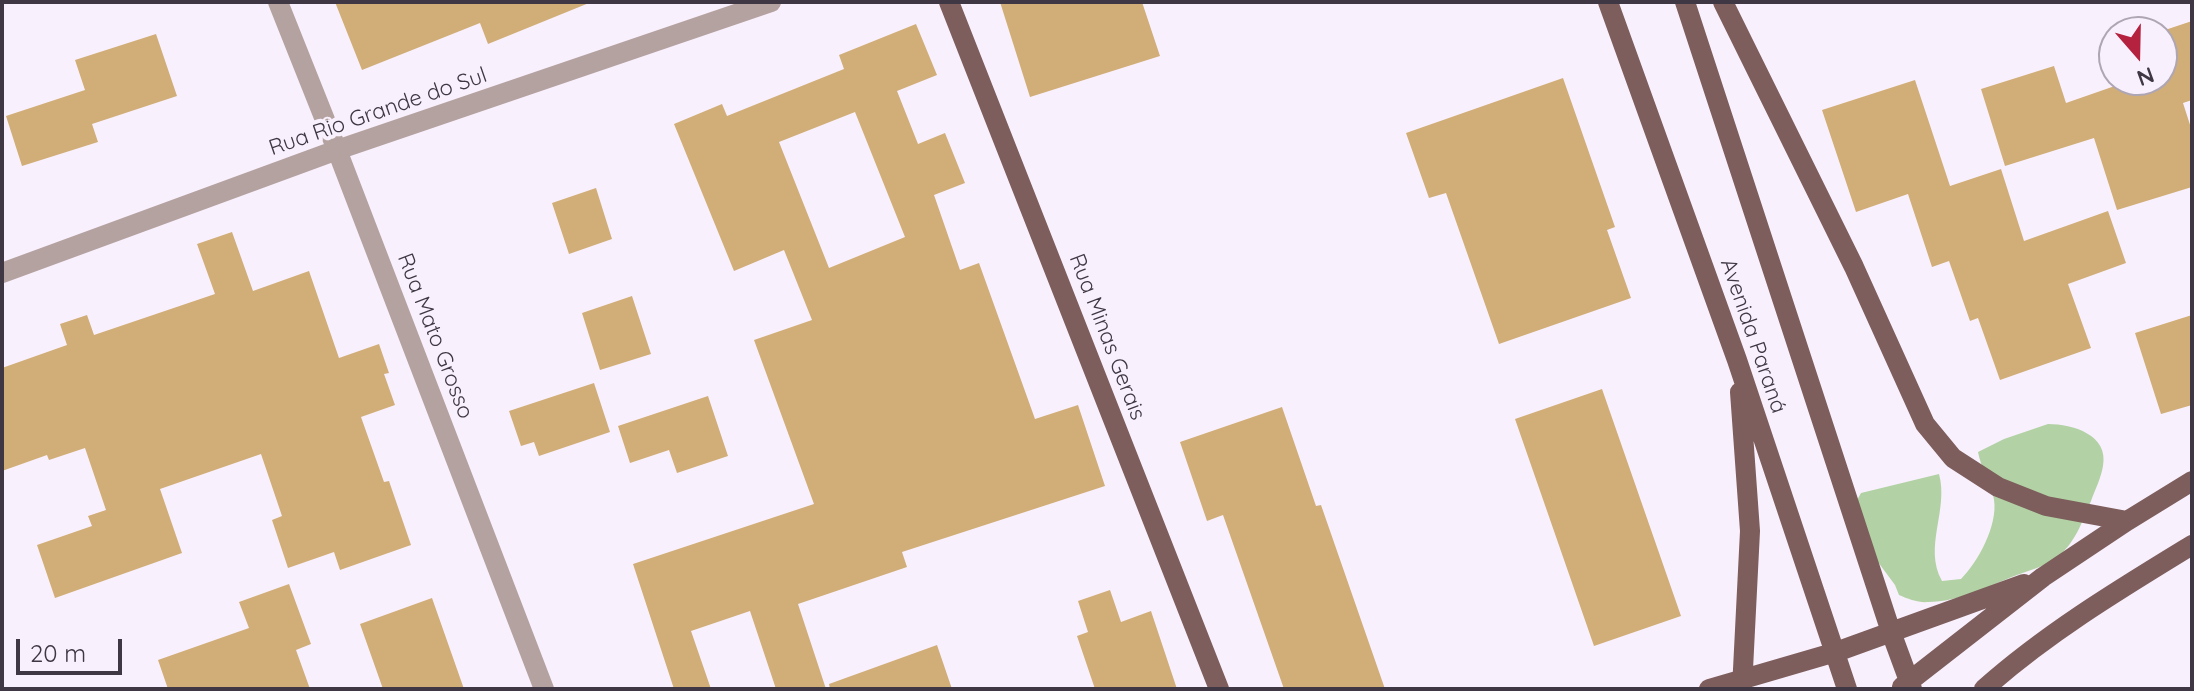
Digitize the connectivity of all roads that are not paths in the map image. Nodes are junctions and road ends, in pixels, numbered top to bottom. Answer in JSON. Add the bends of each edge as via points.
{"nodes":[{"id":1,"x":278,"y":2,"type":"edge"},
{"id":2,"x":771,"y":2,"type":"edge"},
{"id":3,"x":949,"y":2,"type":"edge"},
{"id":4,"x":1608,"y":2,"type":"edge"},
{"id":5,"x":1685,"y":2,"type":"edge"},
{"id":6,"x":1723,"y":2,"type":"edge"},
{"id":7,"x":337,"y":150,"type":"junction"},
{"id":8,"x":2,"y":273,"type":"edge"},
{"id":9,"x":1737,"y":360,"type":"junction"},
{"id":10,"x":2192,"y":481,"type":"edge"},
{"id":11,"x":2127,"y":521,"type":"junction"},
{"id":12,"x":2192,"y":545,"type":"edge"},
{"id":13,"x":2043,"y":577,"type":"junction"},
{"id":14,"x":1891,"y":632,"type":"junction"},
{"id":15,"x":1836,"y":652,"type":"junction"},
{"id":16,"x":1742,"y":684,"type":"edge"},
{"id":17,"x":1907,"y":686,"type":"edge"},
{"id":18,"x":1988,"y":687,"type":"edge"},
{"id":19,"x":544,"y":689,"type":"edge"},
{"id":20,"x":1219,"y":689,"type":"edge"},
{"id":21,"x":1709,"y":689,"type":"edge"},
{"id":22,"x":1847,"y":689,"type":"edge"}],
"edges":[{"from":1,"to":7,"type":"street","name":"Rua Mato Grosso"},
{"from":2,"to":7,"type":"street","name":"Rua Rio Grande do Sul"},
{"from":3,"to":20,"type":"main road","name":"Rua Minas Gerais"},
{"from":4,"to":9,"type":"main road","name":"Avenida Paraná"},
{"from":5,"to":14,"type":"main road","name":"Avenida Paraná"},
{"from":6,"to":11,"type":"main road","via":[[1925,424],[1953,458],[1998,487],[2046,506]]},
{"from":7,"to":8,"type":"street","name":"Rua Rio Grande do Sul"},
{"from":7,"to":19,"type":"street","name":"Rua Mato Grosso"},
{"from":9,"to":15,"type":"main road","name":"Avenida Paraná"},
{"from":9,"to":16,"type":"main road","via":[[1750,531]]},
{"from":10,"to":11,"type":"main road"},
{"from":11,"to":13,"type":"main road"},
{"from":12,"to":18,"type":"main road","via":[[2110,595],[2021,657]]},
{"from":13,"to":14,"type":"main road"},
{"from":13,"to":17,"type":"main road"},
{"from":14,"to":15,"type":"main road"},
{"from":14,"to":17,"type":"main road","name":"Avenida Paraná"},
{"from":15,"to":16,"type":"main road"},
{"from":15,"to":22,"type":"main road","name":"Avenida Paraná"},
{"from":16,"to":21,"type":"main road"}]}
